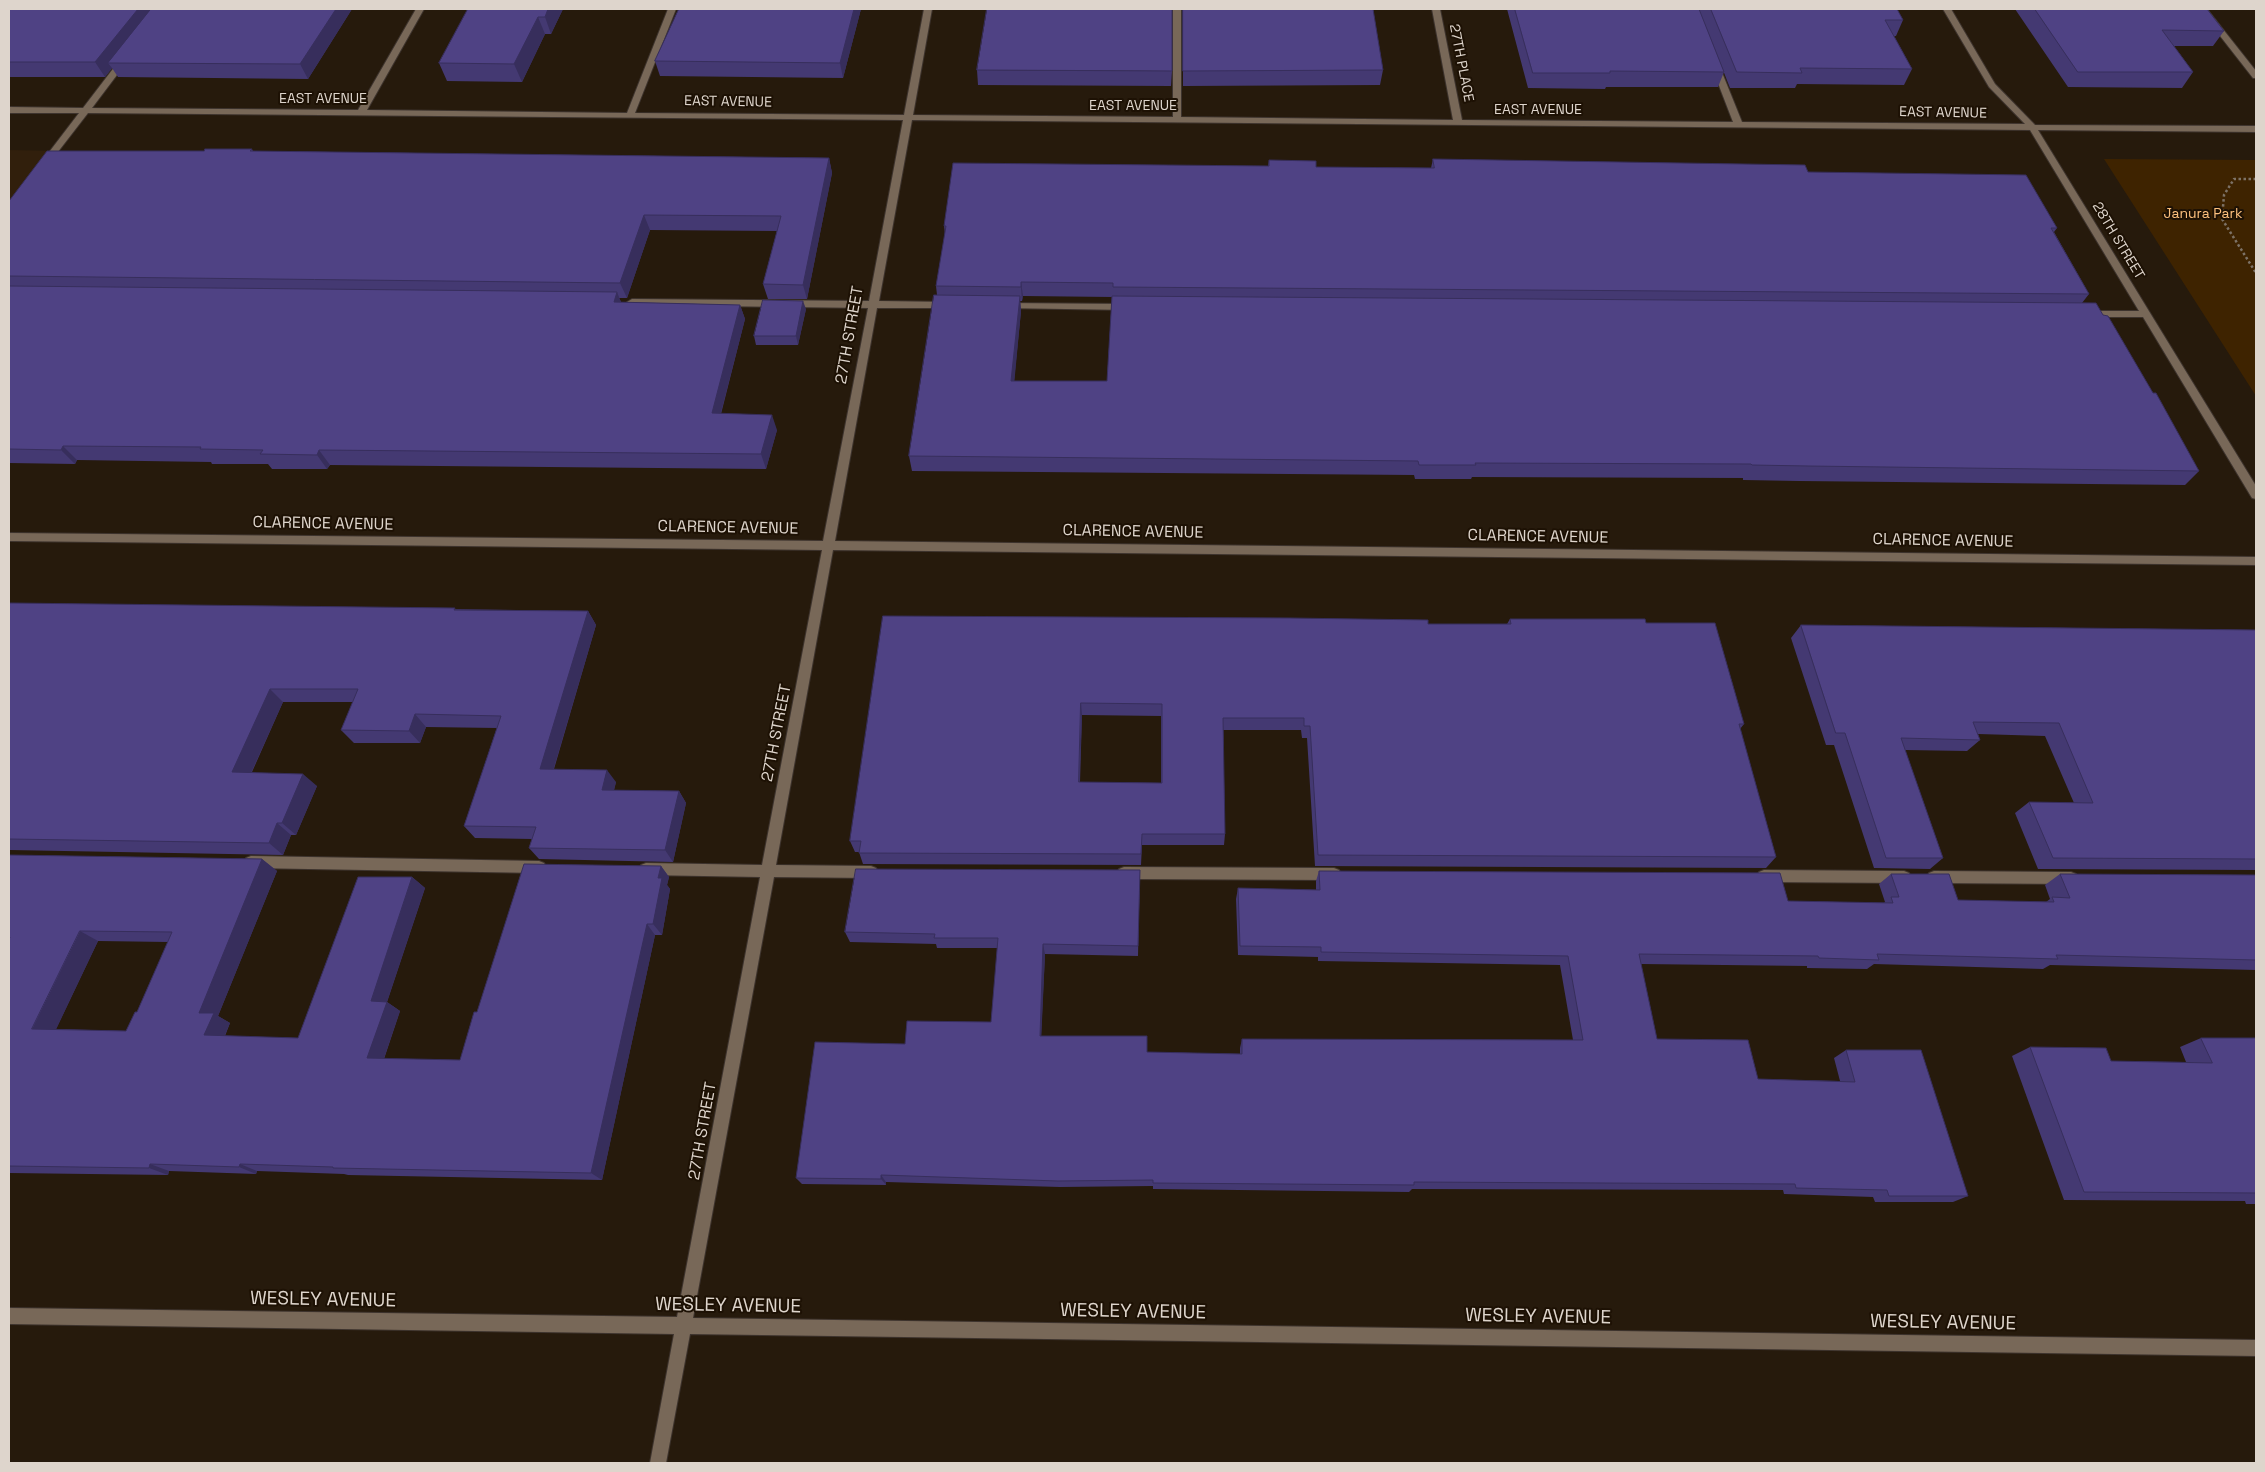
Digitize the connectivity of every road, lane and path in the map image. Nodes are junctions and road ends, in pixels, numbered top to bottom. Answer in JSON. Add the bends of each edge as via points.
{"nodes":[{"id":1,"x":420,"y":9,"type":"edge"},
{"id":2,"x":672,"y":9,"type":"edge"},
{"id":3,"x":928,"y":9,"type":"edge"},
{"id":4,"x":1177,"y":9,"type":"edge"},
{"id":5,"x":1436,"y":9,"type":"edge"},
{"id":6,"x":1947,"y":9,"type":"edge"},
{"id":7,"x":2203,"y":9,"type":"edge"},
{"id":8,"x":130,"y":54,"type":"edge"},
{"id":9,"x":1711,"y":54,"type":"edge"},
{"id":10,"x":2256,"y":76,"type":"edge"},
{"id":11,"x":9,"y":110,"type":"edge"},
{"id":12,"x":85,"y":111,"type":"junction"},
{"id":13,"x":361,"y":113,"type":"junction"},
{"id":14,"x":630,"y":115,"type":"junction"},
{"id":15,"x":907,"y":118,"type":"junction"},
{"id":16,"x":1177,"y":120,"type":"junction"},
{"id":17,"x":1458,"y":123,"type":"junction"},
{"id":18,"x":1739,"y":125,"type":"junction"},
{"id":19,"x":2033,"y":128,"type":"junction"},
{"id":20,"x":2256,"y":128,"type":"edge"},
{"id":21,"x":39,"y":170,"type":"edge"},
{"id":22,"x":2256,"y":179,"type":"edge"},
{"id":23,"x":2256,"y":273,"type":"edge"},
{"id":24,"x":617,"y":302,"type":"edge"},
{"id":25,"x":872,"y":305,"type":"junction"},
{"id":26,"x":958,"y":305,"type":"edge"},
{"id":27,"x":998,"y":306,"type":"edge"},
{"id":28,"x":1137,"y":307,"type":"edge"},
{"id":29,"x":2080,"y":314,"type":"edge"},
{"id":30,"x":2147,"y":314,"type":"junction"},
{"id":31,"x":2256,"y":495,"type":"edge"},
{"id":32,"x":9,"y":537,"type":"edge"},
{"id":33,"x":828,"y":545,"type":"junction"},
{"id":34,"x":2256,"y":561,"type":"edge"},
{"id":35,"x":237,"y":862,"type":"edge"},
{"id":36,"x":554,"y":868,"type":"edge"},
{"id":37,"x":634,"y":869,"type":"edge"},
{"id":38,"x":767,"y":871,"type":"junction"},
{"id":39,"x":888,"y":872,"type":"edge"},
{"id":40,"x":1107,"y":873,"type":"edge"},
{"id":41,"x":1347,"y":874,"type":"edge"},
{"id":42,"x":1747,"y":876,"type":"edge"},
{"id":43,"x":2086,"y":878,"type":"edge"},
{"id":44,"x":9,"y":1316,"type":"edge"},
{"id":45,"x":683,"y":1325,"type":"junction"},
{"id":46,"x":2256,"y":1348,"type":"edge"},
{"id":47,"x":658,"y":1463,"type":"edge"}],
"edges":[{"from":1,"to":13,"type":"street"},
{"from":2,"to":14,"type":"street"},
{"from":3,"to":15,"type":"street","name":"27TH STREET"},
{"from":4,"to":16,"type":"street"},
{"from":5,"to":17,"type":"street","name":"27TH PLACE"},
{"from":6,"to":19,"type":"street","name":"28TH STREET","via":[[1992,85]]},
{"from":7,"to":10,"type":"street"},
{"from":8,"to":12,"type":"street"},
{"from":9,"to":18,"type":"street"},
{"from":11,"to":12,"type":"street","name":"EAST AVENUE"},
{"from":12,"to":13,"type":"street","name":"EAST AVENUE"},
{"from":12,"to":21,"type":"street"},
{"from":13,"to":14,"type":"street","name":"EAST AVENUE"},
{"from":14,"to":15,"type":"street","name":"EAST AVENUE"},
{"from":15,"to":16,"type":"street","name":"EAST AVENUE"},
{"from":15,"to":25,"type":"street","name":"27TH STREET"},
{"from":16,"to":17,"type":"street","name":"EAST AVENUE"},
{"from":17,"to":18,"type":"street","name":"EAST AVENUE"},
{"from":18,"to":19,"type":"street","name":"EAST AVENUE"},
{"from":19,"to":20,"type":"street","name":"EAST AVENUE"},
{"from":19,"to":30,"type":"street","name":"28TH STREET"},
{"from":22,"to":23,"type":"path","via":[[2234,179],[2224,195],[2222,219]]},
{"from":24,"to":25,"type":"street"},
{"from":25,"to":26,"type":"street"},
{"from":25,"to":33,"type":"street","name":"27TH STREET"},
{"from":27,"to":28,"type":"street"},
{"from":29,"to":30,"type":"street"},
{"from":30,"to":31,"type":"street","name":"28TH STREET"},
{"from":32,"to":33,"type":"street","name":"CLARENCE AVENUE"},
{"from":33,"to":34,"type":"street","name":"CLARENCE AVENUE"},
{"from":33,"to":38,"type":"street","name":"27TH STREET"},
{"from":35,"to":36,"type":"street"},
{"from":37,"to":38,"type":"street"},
{"from":38,"to":39,"type":"street"},
{"from":38,"to":45,"type":"street","name":"27TH STREET"},
{"from":40,"to":41,"type":"street"},
{"from":42,"to":43,"type":"street"},
{"from":44,"to":45,"type":"street","name":"WESLEY AVENUE"},
{"from":45,"to":46,"type":"street","name":"WESLEY AVENUE"},
{"from":45,"to":47,"type":"street","name":"27TH STREET"}]}
